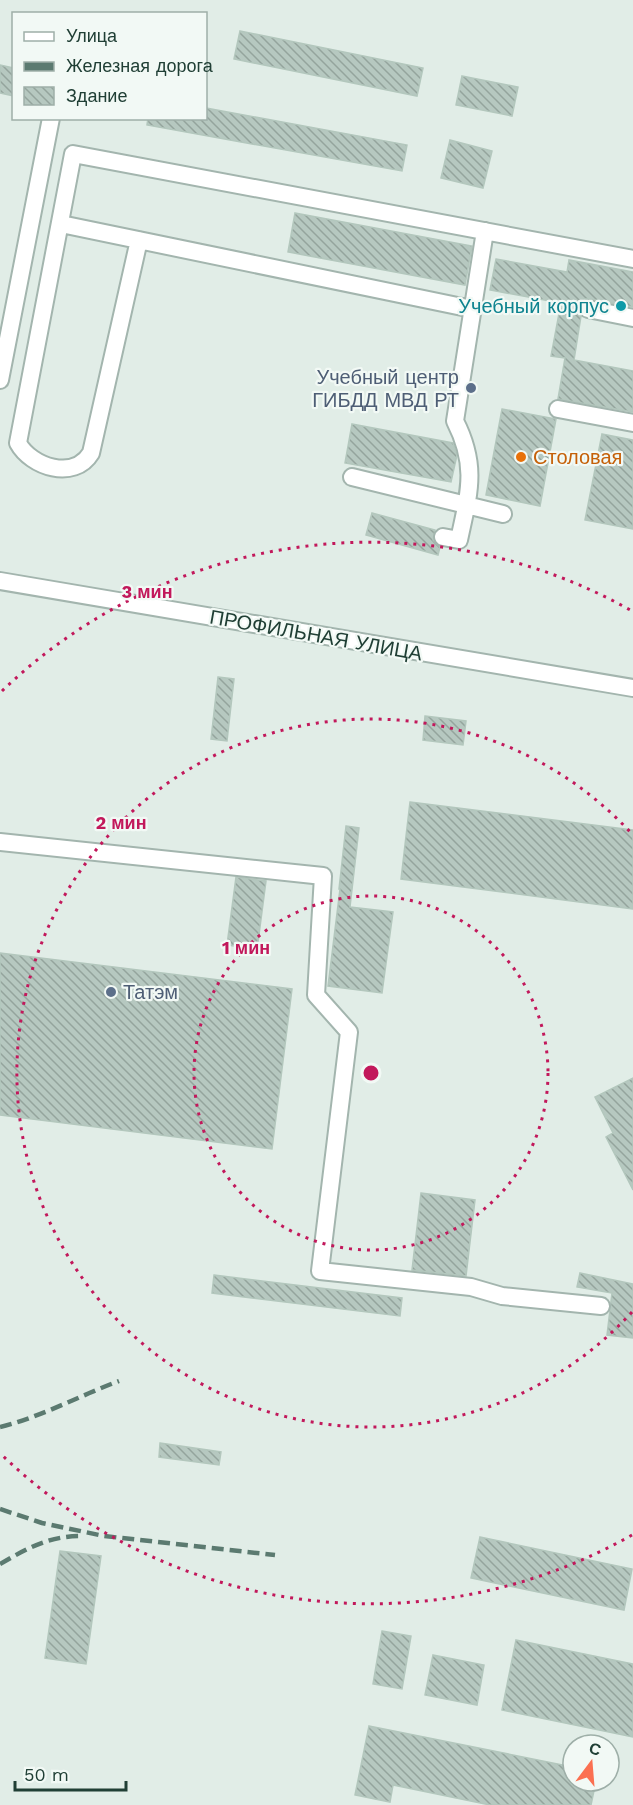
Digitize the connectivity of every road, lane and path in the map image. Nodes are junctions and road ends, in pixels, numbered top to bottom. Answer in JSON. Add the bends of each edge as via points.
{"nodes":[{"id":1,"x":51,"y":120,"type":"edge"},
{"id":2,"x":61,"y":224,"type":"junction"},
{"id":3,"x":484,"y":231,"type":"junction"},
{"id":4,"x":140,"y":240,"type":"junction"},
{"id":5,"x":633,"y":259,"type":"edge"},
{"id":6,"x":472,"y":309,"type":"junction"},
{"id":7,"x":588,"y":309,"type":"dead end"},
{"id":8,"x":633,"y":318,"type":"edge"},
{"id":9,"x":0,"y":380,"type":"edge"},
{"id":10,"x":558,"y":409,"type":"dead end"},
{"id":11,"x":633,"y":423,"type":"edge"},
{"id":12,"x":352,"y":477,"type":"dead end"},
{"id":13,"x":467,"y":504,"type":"junction"},
{"id":14,"x":503,"y":514,"type":"dead end"},
{"id":15,"x":443,"y":537,"type":"dead end"},
{"id":16,"x":0,"y":581,"type":"edge"},
{"id":17,"x":633,"y":688,"type":"edge"},
{"id":18,"x":0,"y":842,"type":"edge"},
{"id":19,"x":602,"y":1306,"type":"dead end"}],
"edges":[{"from":1,"to":9,"type":"street"},
{"from":2,"to":3,"type":"street","via":[[73,154]]},
{"from":2,"to":4,"type":"street"},
{"from":2,"to":4,"type":"street","via":[[18,443],[30,458],[56,468],[73,468],[91,453]]},
{"from":3,"to":5,"type":"street"},
{"from":3,"to":6,"type":"street"},
{"from":4,"to":6,"type":"street"},
{"from":6,"to":13,"type":"street","via":[[455,421],[469,461]]},
{"from":7,"to":8,"type":"street"},
{"from":10,"to":11,"type":"street"},
{"from":12,"to":13,"type":"street"},
{"from":13,"to":14,"type":"street"},
{"from":13,"to":15,"type":"street","via":[[459,540]]},
{"from":16,"to":17,"type":"street","name":"ПРОФИЛЬНАЯ УЛИЦА"},
{"from":18,"to":19,"type":"street","via":[[323,876],[316,995],[349,1032],[320,1271]]}]}
